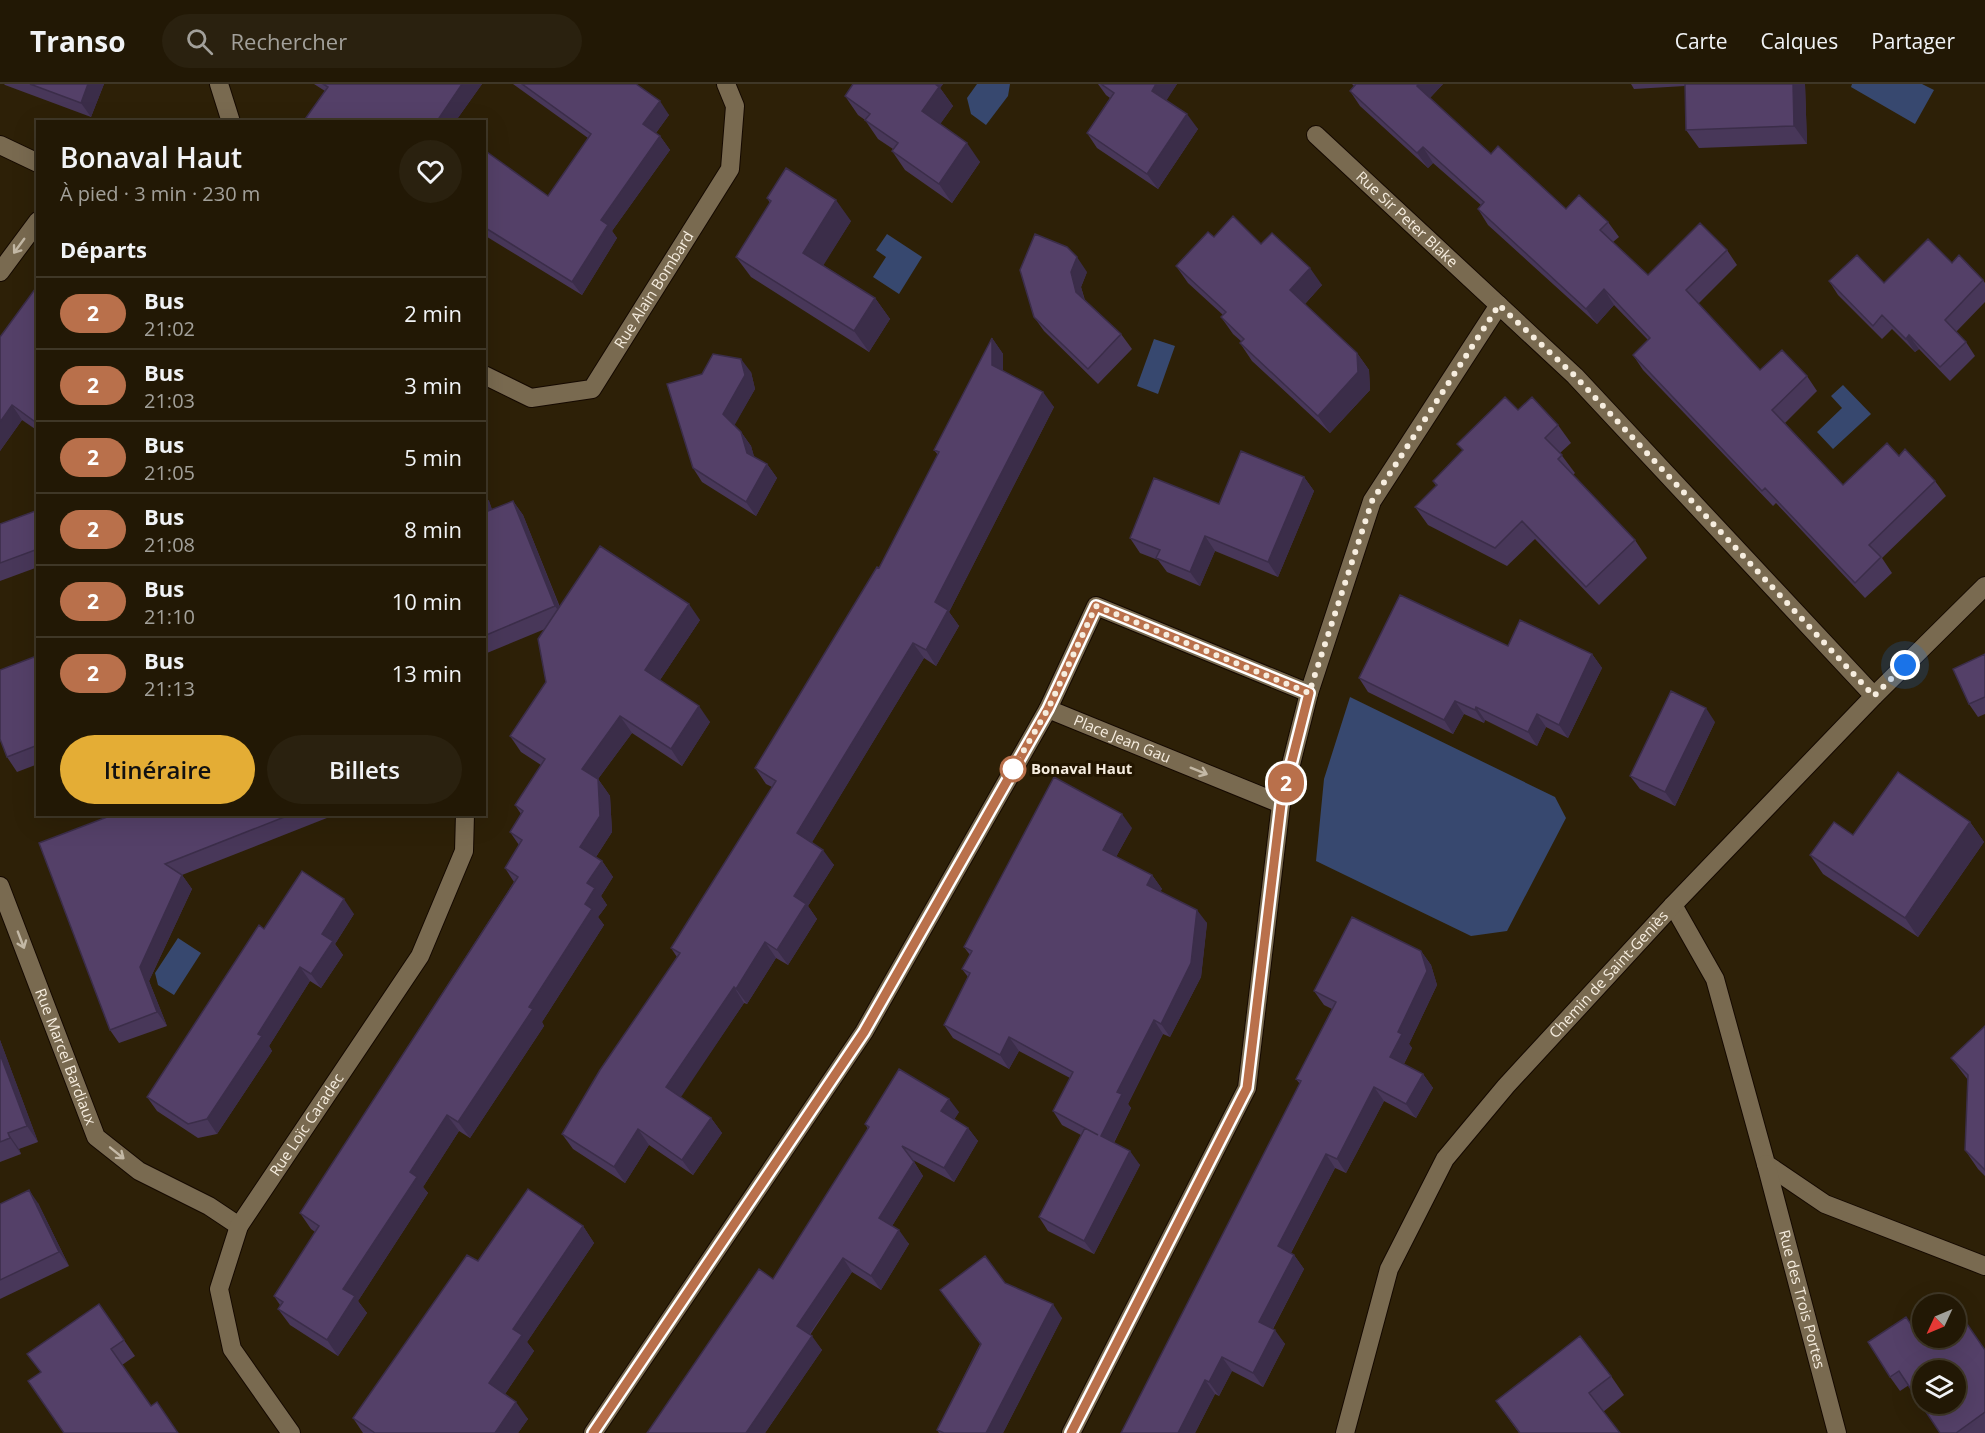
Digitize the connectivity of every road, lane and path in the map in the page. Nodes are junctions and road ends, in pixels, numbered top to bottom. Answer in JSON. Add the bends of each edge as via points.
{"nodes":[{"id":1,"x":219,"y":84,"type":"edge"},
{"id":2,"x":726,"y":84,"type":"edge"},
{"id":3,"x":230,"y":120,"type":"edge"},
{"id":4,"x":1316,"y":135,"type":"dead end"},
{"id":5,"x":0,"y":145,"type":"edge"},
{"id":6,"x":36,"y":162,"type":"edge"},
{"id":7,"x":36,"y":224,"type":"edge"},
{"id":8,"x":0,"y":272,"type":"edge"},
{"id":9,"x":1499,"y":305,"type":"junction"},
{"id":10,"x":486,"y":376,"type":"edge"},
{"id":11,"x":1985,"y":586,"type":"edge"},
{"id":12,"x":1309,"y":693,"type":"junction"},
{"id":13,"x":1874,"y":696,"type":"junction"},
{"id":14,"x":1048,"y":709,"type":"junction"},
{"id":15,"x":1281,"y":804,"type":"junction"},
{"id":16,"x":465,"y":816,"type":"edge"},
{"id":17,"x":0,"y":886,"type":"edge"},
{"id":18,"x":1673,"y":905,"type":"junction"},
{"id":19,"x":1766,"y":1164,"type":"junction"},
{"id":20,"x":239,"y":1226,"type":"junction"},
{"id":21,"x":1985,"y":1266,"type":"edge"},
{"id":22,"x":291,"y":1433,"type":"edge"},
{"id":23,"x":593,"y":1433,"type":"edge"},
{"id":24,"x":1071,"y":1433,"type":"edge"},
{"id":25,"x":1345,"y":1433,"type":"edge"},
{"id":26,"x":1837,"y":1433,"type":"edge"}],
"edges":[{"from":1,"to":3,"type":"street"},
{"from":2,"to":10,"type":"street","name":"Rue Alain Bombard","via":[[735,106],[730,169],[592,389],[531,398]]},
{"from":4,"to":9,"type":"street","name":"Rue Sir Peter Blake"},
{"from":5,"to":6,"type":"street"},
{"from":7,"to":8,"type":"street","one_way":true},
{"from":9,"to":12,"type":"street","via":[[1372,501]]},
{"from":9,"to":13,"type":"street","name":"Rue Sir Peter Blake","via":[[1575,376]]},
{"from":11,"to":13,"type":"street","name":"Chemin de Saint-Geniès"},
{"from":12,"to":14,"type":"street","via":[[1096,606]]},
{"from":12,"to":15,"type":"street"},
{"from":13,"to":18,"type":"street","name":"Chemin de Saint-Geniès"},
{"from":14,"to":15,"type":"street","name":"Place Jean Gau","one_way":true},
{"from":14,"to":23,"type":"street","via":[[864,1032]]},
{"from":15,"to":24,"type":"street","via":[[1247,1088]]},
{"from":16,"to":20,"type":"street","name":"Rue Loïc Caradec","via":[[464,851],[420,956]]},
{"from":17,"to":20,"type":"street","name":"Rue Marcel Bardiaux","one_way":true,"via":[[96,1137],[139,1171],[209,1206]]},
{"from":18,"to":19,"type":"street","name":"Rue des Trois Portes","via":[[1715,979]]},
{"from":18,"to":25,"type":"street","name":"Chemin de Saint-Geniès","via":[[1506,1086],[1445,1159],[1389,1269]]},
{"from":19,"to":21,"type":"street","via":[[1825,1204]]},
{"from":19,"to":26,"type":"street","name":"Rue des Trois Portes"},
{"from":20,"to":22,"type":"street","name":"Rue Loïc Caradec","via":[[219,1289],[232,1348]]}]}
